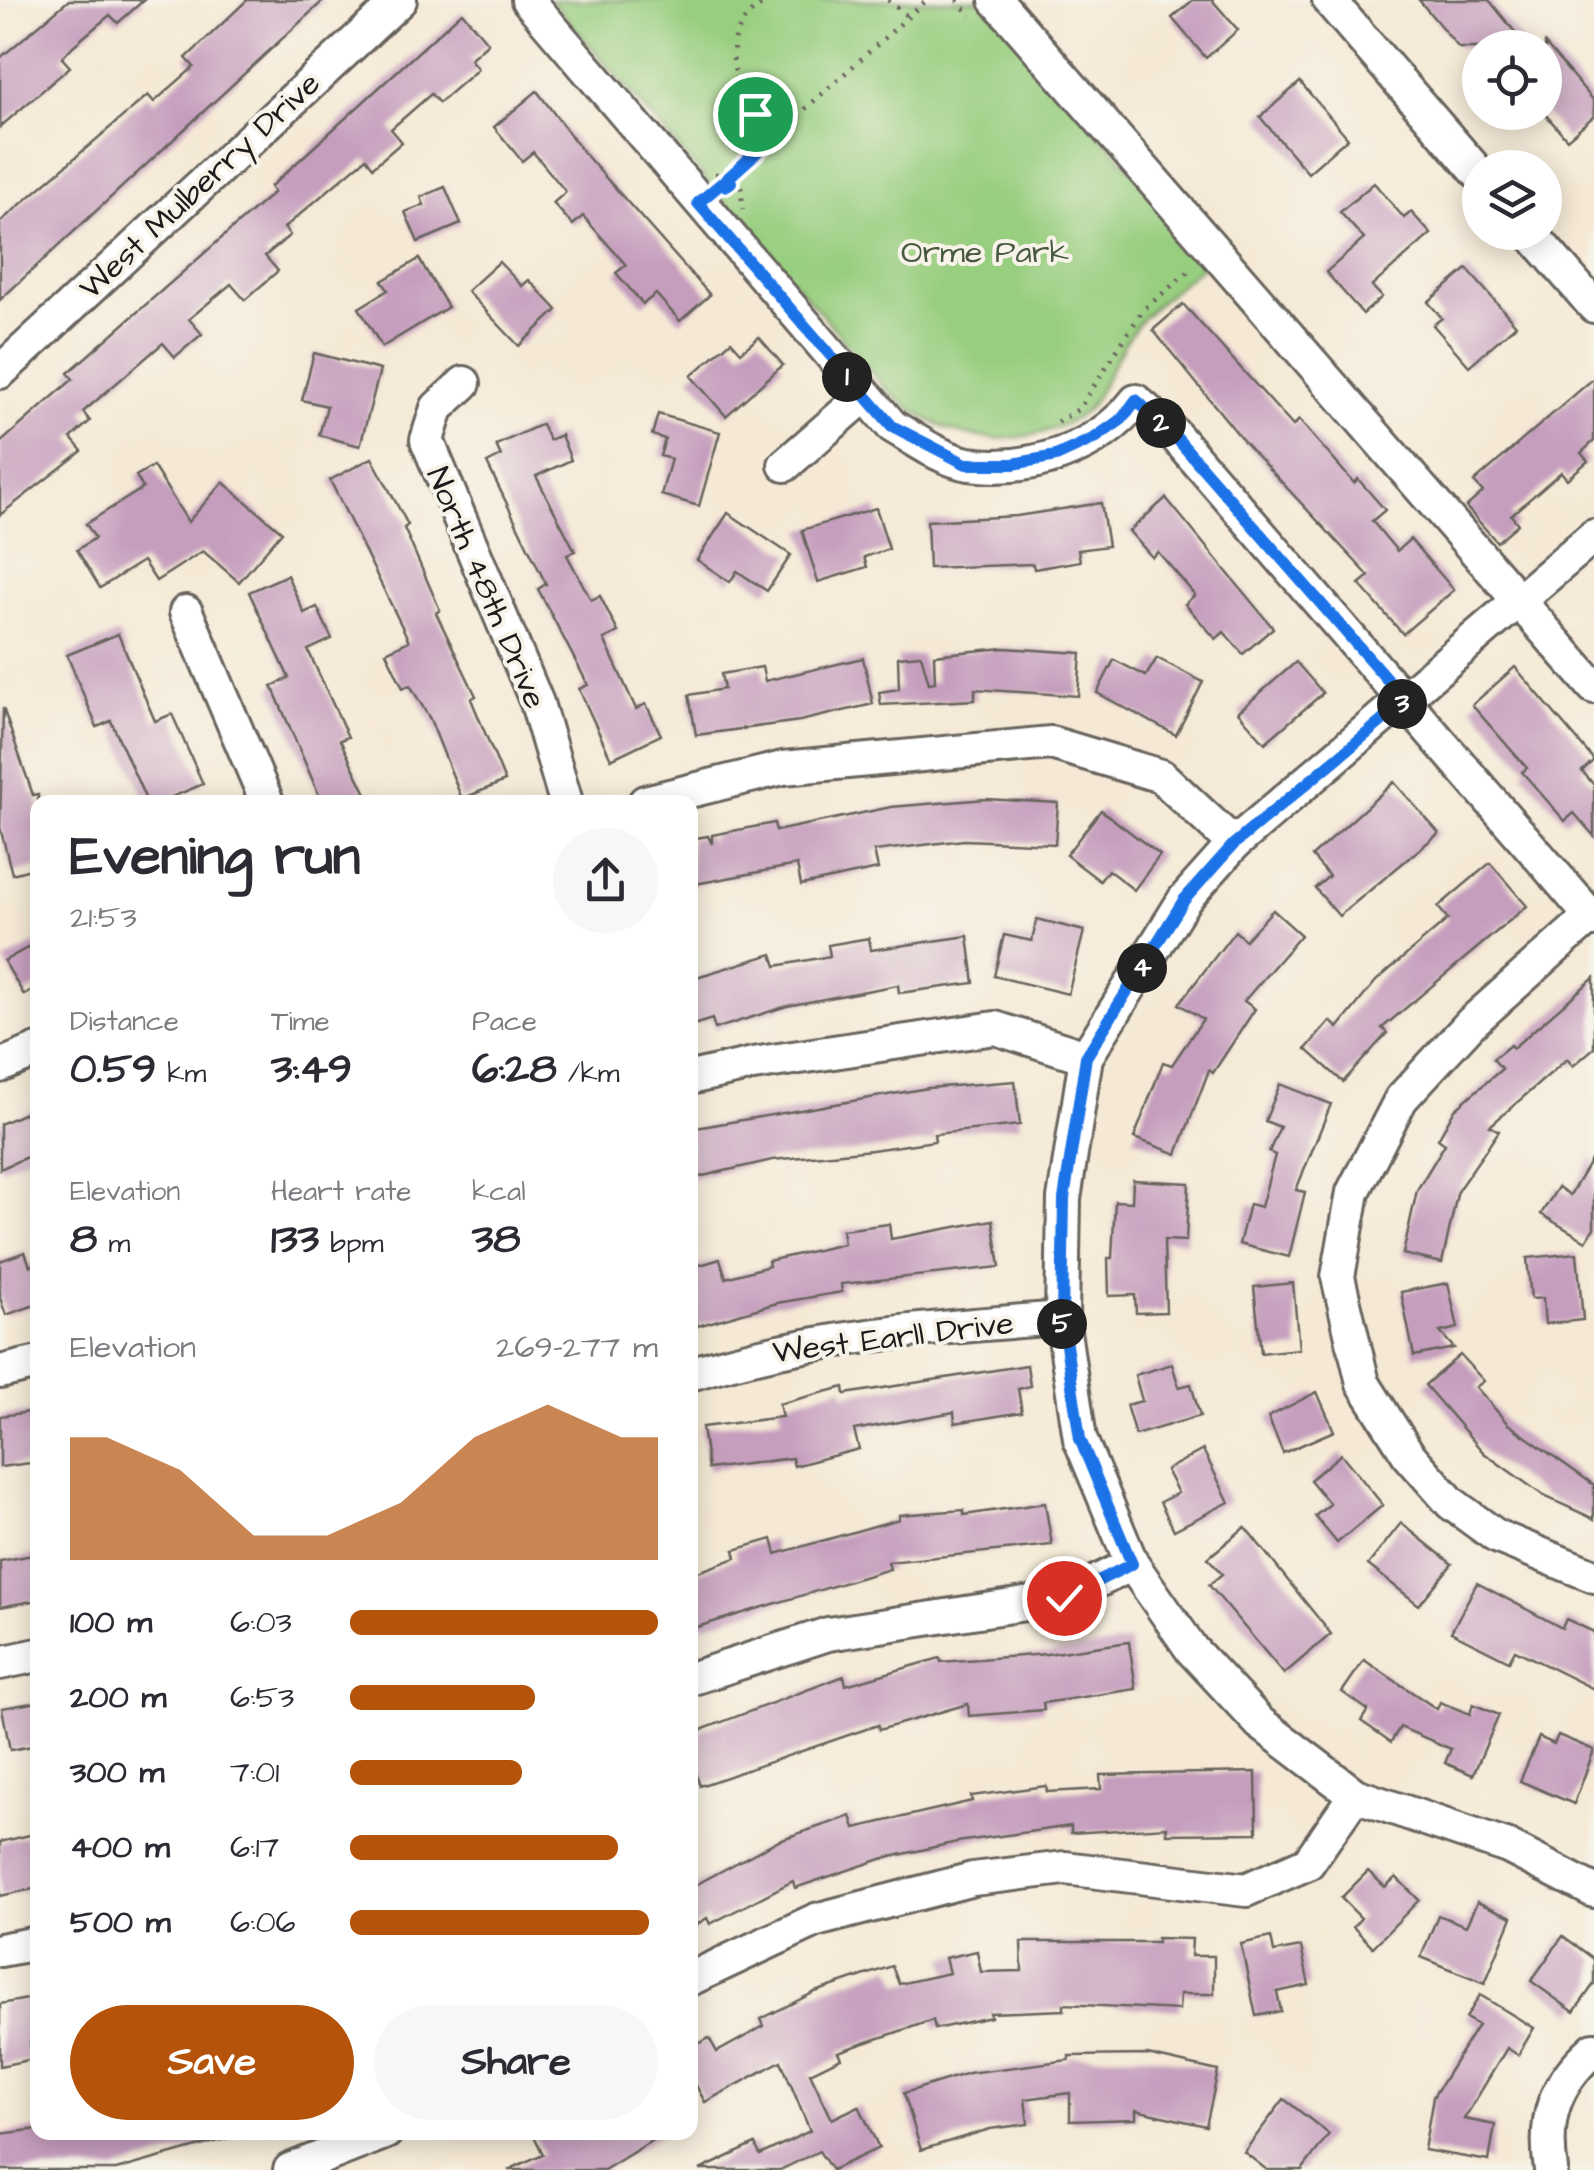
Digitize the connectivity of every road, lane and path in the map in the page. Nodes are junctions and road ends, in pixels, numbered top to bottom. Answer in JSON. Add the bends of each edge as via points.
{"nodes":[{"id":1,"x":400,"y":0,"type":"edge"},
{"id":2,"x":528,"y":0,"type":"edge"},
{"id":3,"x":770,"y":0,"type":"edge"},
{"id":4,"x":888,"y":0,"type":"edge"},
{"id":5,"x":927,"y":0,"type":"edge"},
{"id":6,"x":957,"y":0,"type":"edge"},
{"id":7,"x":1329,"y":0,"type":"edge"},
{"id":8,"x":984,"y":9,"type":"edge"},
{"id":9,"x":908,"y":17,"type":"junction"},
{"id":10,"x":778,"y":133,"type":"junction"},
{"id":11,"x":1462,"y":154,"type":"edge"},
{"id":12,"x":731,"y":175,"type":"junction"},
{"id":13,"x":702,"y":188,"type":"junction"},
{"id":14,"x":744,"y":218,"type":"dead end"},
{"id":15,"x":1546,"y":250,"type":"edge"},
{"id":16,"x":1204,"y":259,"type":"dead end"},
{"id":17,"x":1594,"y":306,"type":"edge"},
{"id":18,"x":0,"y":372,"type":"edge"},
{"id":19,"x":464,"y":383,"type":"dead end"},
{"id":20,"x":864,"y":396,"type":"junction"},
{"id":21,"x":1043,"y":428,"type":"dead end"},
{"id":22,"x":785,"y":464,"type":"dead end"},
{"id":23,"x":1594,"y":536,"type":"edge"},
{"id":24,"x":1520,"y":600,"type":"junction"},
{"id":25,"x":186,"y":612,"type":"dead end"},
{"id":26,"x":1594,"y":687,"type":"edge"},
{"id":27,"x":1406,"y":701,"type":"junction"},
{"id":28,"x":264,"y":795,"type":"edge"},
{"id":29,"x":564,"y":795,"type":"edge"},
{"id":30,"x":673,"y":795,"type":"edge"},
{"id":31,"x":1234,"y":844,"type":"junction"},
{"id":32,"x":1592,"y":918,"type":"edge"},
{"id":33,"x":30,"y":1053,"type":"edge"},
{"id":34,"x":1086,"y":1057,"type":"junction"},
{"id":35,"x":1,"y":1062,"type":"edge"},
{"id":36,"x":698,"y":1076,"type":"edge"},
{"id":37,"x":1062,"y":1318,"type":"junction"},
{"id":38,"x":30,"y":1366,"type":"edge"},
{"id":39,"x":698,"y":1371,"type":"edge"},
{"id":40,"x":0,"y":1372,"type":"edge"},
{"id":41,"x":1132,"y":1564,"type":"junction"},
{"id":42,"x":1594,"y":1576,"type":"edge"},
{"id":43,"x":30,"y":1657,"type":"edge"},
{"id":44,"x":0,"y":1663,"type":"edge"},
{"id":45,"x":698,"y":1676,"type":"edge"},
{"id":46,"x":1354,"y":1795,"type":"junction"},
{"id":47,"x":1594,"y":1891,"type":"edge"},
{"id":48,"x":30,"y":1944,"type":"edge"},
{"id":49,"x":0,"y":1950,"type":"edge"},
{"id":50,"x":698,"y":1975,"type":"edge"},
{"id":51,"x":1594,"y":2049,"type":"edge"},
{"id":52,"x":366,"y":2140,"type":"edge"},
{"id":53,"x":290,"y":2170,"type":"edge"},
{"id":54,"x":1551,"y":2170,"type":"edge"}],
"edges":[{"from":1,"to":18,"type":"street","name":"West Mulberry Drive"},
{"from":2,"to":13,"type":"street"},
{"from":3,"to":10,"type":"path","via":[[739,29],[732,57],[739,88]]},
{"from":4,"to":9,"type":"path"},
{"from":5,"to":9,"type":"path"},
{"from":6,"to":8,"type":"path"},
{"from":7,"to":11,"type":"street"},
{"from":8,"to":24,"type":"street"},
{"from":9,"to":10,"type":"path"},
{"from":10,"to":12,"type":"path"},
{"from":12,"to":13,"type":"path"},
{"from":12,"to":13,"type":"path","via":[[726,186]]},
{"from":12,"to":14,"type":"path","via":[[741,188]]},
{"from":13,"to":20,"type":"street"},
{"from":15,"to":17,"type":"street"},
{"from":16,"to":21,"type":"path","via":[[1142,310],[1079,409]]},
{"from":19,"to":29,"type":"street","name":"North 48th Drive","via":[[437,408],[427,440],[536,703]]},
{"from":20,"to":22,"type":"street"},
{"from":20,"to":27,"type":"street","via":[[892,426],[966,464],[1056,456],[1108,428],[1136,400]]},
{"from":23,"to":24,"type":"street","name":"West Earll Drive"},
{"from":24,"to":26,"type":"street"},
{"from":24,"to":27,"type":"street","name":"West Earll Drive"},
{"from":25,"to":28,"type":"street"},
{"from":27,"to":31,"type":"street","name":"West Earll Drive"},
{"from":27,"to":32,"type":"street"},
{"from":30,"to":31,"type":"street","via":[[783,768],[1051,744],[1161,776]]},
{"from":31,"to":34,"type":"street","name":"West Earll Drive","via":[[1184,900]]},
{"from":32,"to":42,"type":"street","via":[[1471,1024],[1401,1099],[1353,1192],[1338,1276],[1363,1383],[1408,1454],[1450,1503],[1496,1536]]},
{"from":33,"to":35,"type":"street"},
{"from":34,"to":36,"type":"street","via":[[995,1028]]},
{"from":34,"to":37,"type":"street","name":"West Earll Drive","via":[[1064,1199]]},
{"from":37,"to":39,"type":"street","name":"West Earll Drive","via":[[915,1329],[744,1356]]},
{"from":37,"to":41,"type":"street","via":[[1080,1439]]},
{"from":38,"to":40,"type":"street"},
{"from":41,"to":45,"type":"street","via":[[1064,1598],[828,1634]]},
{"from":41,"to":46,"type":"street","via":[[1216,1678],[1260,1723]]},
{"from":43,"to":44,"type":"street"},
{"from":46,"to":47,"type":"street","via":[[1508,1847]]},
{"from":46,"to":50,"type":"street","via":[[1308,1863],[1246,1890],[1066,1868],[973,1879],[816,1920]]},
{"from":48,"to":49,"type":"street"},
{"from":51,"to":54,"type":"street","via":[[1548,2113]]},
{"from":52,"to":53,"type":"street"}]}
